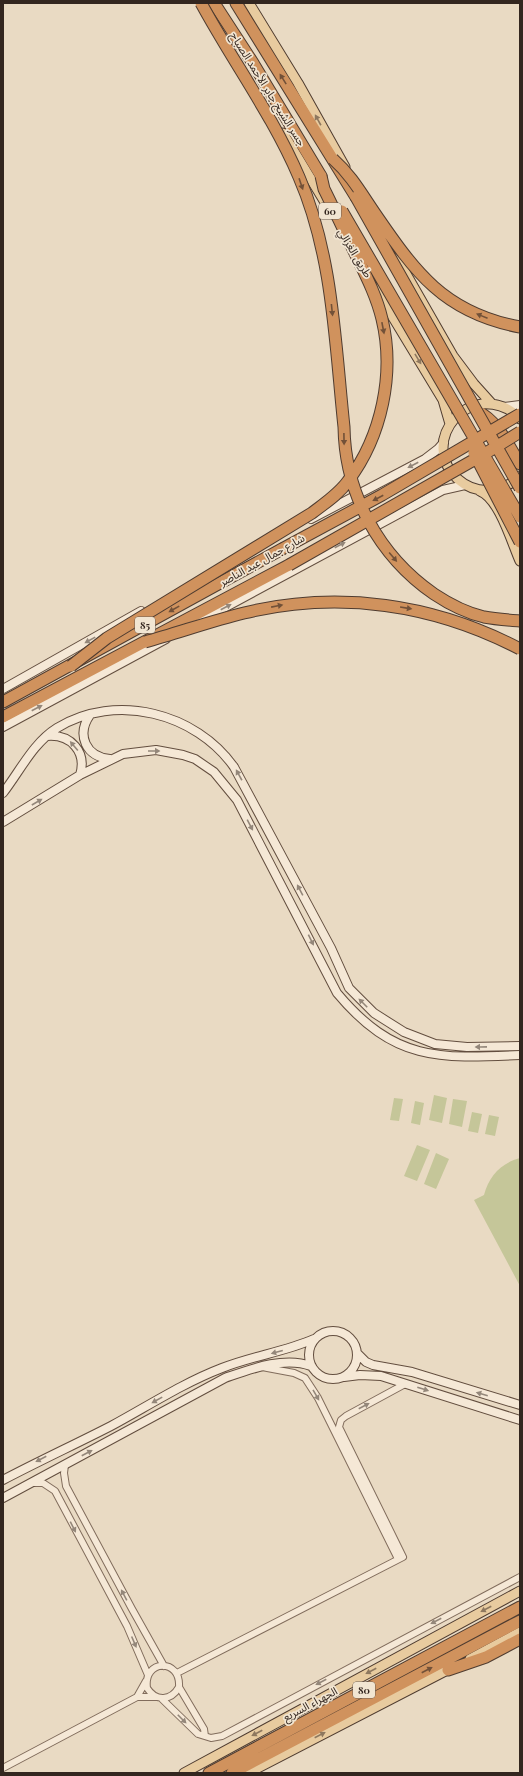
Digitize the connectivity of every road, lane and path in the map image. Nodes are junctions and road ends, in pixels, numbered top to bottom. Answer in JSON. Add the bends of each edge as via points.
{"nodes":[{"id":1,"x":201,"y":3,"type":"edge"},
{"id":2,"x":214,"y":3,"type":"edge"},
{"id":3,"x":236,"y":3,"type":"edge"},
{"id":4,"x":249,"y":3,"type":"edge"},
{"id":5,"x":333,"y":160,"type":"junction"},
{"id":6,"x":322,"y":176,"type":"junction"},
{"id":7,"x":520,"y":327,"type":"edge"},
{"id":8,"x":492,"y":404,"type":"junction"},
{"id":9,"x":520,"y":405,"type":"edge"},
{"id":10,"x":504,"y":407,"type":"junction"},
{"id":11,"x":478,"y":412,"type":"junction"},
{"id":12,"x":520,"y":414,"type":"edge"},
{"id":13,"x":463,"y":416,"type":"junction"},
{"id":14,"x":520,"y":419,"type":"edge"},
{"id":15,"x":450,"y":424,"type":"junction"},
{"id":16,"x":520,"y":432,"type":"edge"},
{"id":17,"x":520,"y":440,"type":"edge"},
{"id":18,"x":444,"y":442,"type":"junction"},
{"id":19,"x":486,"y":453,"type":"junction"},
{"id":20,"x":520,"y":464,"type":"edge"},
{"id":21,"x":520,"y":476,"type":"edge"},
{"id":22,"x":465,"y":485,"type":"junction"},
{"id":23,"x":520,"y":488,"type":"edge"},
{"id":24,"x":475,"y":489,"type":"junction"},
{"id":25,"x":520,"y":517,"type":"edge"},
{"id":26,"x":520,"y":542,"type":"edge"},
{"id":27,"x":520,"y":561,"type":"edge"},
{"id":28,"x":520,"y":621,"type":"edge"},
{"id":29,"x":145,"y":642,"type":"junction"},
{"id":30,"x":520,"y":649,"type":"edge"},
{"id":31,"x":71,"y":666,"type":"junction"},
{"id":32,"x":3,"y":689,"type":"edge"},
{"id":33,"x":3,"y":702,"type":"edge"},
{"id":34,"x":90,"y":715,"type":"junction"},
{"id":35,"x":3,"y":717,"type":"edge"},
{"id":36,"x":3,"y":726,"type":"edge"},
{"id":37,"x":46,"y":736,"type":"junction"},
{"id":38,"x":110,"y":759,"type":"junction"},
{"id":39,"x":80,"y":776,"type":"junction"},
{"id":40,"x":3,"y":793,"type":"edge"},
{"id":41,"x":3,"y":822,"type":"edge"},
{"id":42,"x":520,"y":1046,"type":"edge"},
{"id":43,"x":520,"y":1055,"type":"edge"},
{"id":44,"x":314,"y":1339,"type":"junction"},
{"id":45,"x":357,"y":1353,"type":"junction"},
{"id":46,"x":311,"y":1366,"type":"junction"},
{"id":47,"x":260,"y":1367,"type":"junction"},
{"id":48,"x":221,"y":1368,"type":"junction"},
{"id":49,"x":344,"y":1377,"type":"junction"},
{"id":50,"x":198,"y":1378,"type":"junction"},
{"id":51,"x":225,"y":1378,"type":"junction"},
{"id":52,"x":405,"y":1384,"type":"junction"},
{"id":53,"x":204,"y":1390,"type":"junction"},
{"id":54,"x":520,"y":1405,"type":"edge"},
{"id":55,"x":520,"y":1420,"type":"edge"},
{"id":56,"x":64,"y":1465,"type":"junction"},
{"id":57,"x":3,"y":1480,"type":"edge"},
{"id":58,"x":31,"y":1483,"type":"junction"},
{"id":59,"x":3,"y":1498,"type":"edge"},
{"id":60,"x":75,"y":1502,"type":"junction"},
{"id":61,"x":64,"y":1508,"type":"junction"},
{"id":62,"x":400,"y":1558,"type":"junction"},
{"id":63,"x":520,"y":1577,"type":"edge"},
{"id":64,"x":520,"y":1591,"type":"edge"},
{"id":65,"x":520,"y":1607,"type":"edge"},
{"id":66,"x":520,"y":1621,"type":"edge"},
{"id":67,"x":520,"y":1632,"type":"edge"},
{"id":68,"x":520,"y":1639,"type":"edge"},
{"id":69,"x":164,"y":1666,"type":"junction"},
{"id":70,"x":448,"y":1670,"type":"junction"},
{"id":71,"x":177,"y":1673,"type":"junction"},
{"id":72,"x":147,"y":1678,"type":"junction"},
{"id":73,"x":179,"y":1687,"type":"junction"},
{"id":74,"x":137,"y":1697,"type":"junction"},
{"id":75,"x":159,"y":1698,"type":"junction"},
{"id":76,"x":205,"y":1736,"type":"junction"},
{"id":77,"x":3,"y":1768,"type":"edge"},
{"id":78,"x":184,"y":1773,"type":"edge"},
{"id":79,"x":209,"y":1773,"type":"edge"},
{"id":80,"x":232,"y":1773,"type":"edge"},
{"id":81,"x":248,"y":1773,"type":"edge"}],
"edges":[{"from":1,"to":15,"type":"main road","name":"طريق الغزالي","number":"60","one_way":true,"via":[[263,99],[443,400]]},
{"from":1,"to":28,"type":"highway","one_way":true,"bridge":true,"via":[[282,140],[300,179],[326,271],[344,446],[357,497],[368,522],[400,565],[420,584],[448,603],[483,617]]},
{"from":2,"to":6,"type":"highway","name":"جسر الشيخ جابر الأحمد الصباح","number":"60"},
{"from":5,"to":3,"type":"highway","name":"جسر الشيخ جابر الأحمد الصباح","number":"60","one_way":true},
{"from":8,"to":4,"type":"main road","one_way":true,"via":[[453,356],[298,83]]},
{"from":7,"to":5,"type":"highway","one_way":true,"bridge":true,"via":[[474,313],[433,288],[403,256],[351,177]]},
{"from":5,"to":11,"type":"highway","number":"60","bridge":true},
{"from":6,"to":13,"type":"highway","name":"طريق الغزالي","number":"60","bridge":true},
{"from":6,"to":31,"type":"highway","one_way":true,"bridge":true,"via":[[324,189],[374,292],[385,336],[386,368],[381,410],[375,433],[360,463],[348,482],[312,513],[107,638]]},
{"from":8,"to":10,"type":"main road"},
{"from":8,"to":15,"type":"main road","via":[[468,408]]},
{"from":9,"to":10,"type":"street"},
{"from":10,"to":14,"type":"main road"},
{"from":11,"to":20,"type":"highway","bridge":true,"via":[[488,416]]},
{"from":11,"to":23,"type":"highway","number":"60","bridge":true},
{"from":12,"to":31,"type":"highway","name":"شارع جمال عبد الناصر","number":"85","one_way":true,"bridge":true,"via":[[388,492]]},
{"from":13,"to":25,"type":"highway","name":"طريق الغزالي","number":"60","bridge":true},
{"from":13,"to":26,"type":"highway","bridge":true,"via":[[465,434]]},
{"from":15,"to":18,"type":"main road"},
{"from":16,"to":19,"type":"highway","name":"شارع جمال عبد الناصر","number":"85","bridge":true},
{"from":17,"to":19,"type":"highway","bridge":true,"via":[[498,452]]},
{"from":18,"to":22,"type":"main road","via":[[446,462],[457,479]]},
{"from":18,"to":32,"type":"street","one_way":true,"via":[[425,459],[188,583]]},
{"from":19,"to":29,"type":"highway","name":"شارع جمال عبد الناصر","number":"85","bridge":true,"via":[[289,565]]},
{"from":21,"to":24,"type":"main road","via":[[506,487],[491,491]]},
{"from":22,"to":24,"type":"main road"},
{"from":36,"to":22,"type":"street","one_way":true,"via":[[443,490]]},
{"from":24,"to":27,"type":"main road","via":[[493,500]]},
{"from":29,"to":30,"type":"highway","one_way":true,"bridge":true,"via":[[243,613],[285,605],[332,601],[376,603],[417,610],[457,621]]},
{"from":29,"to":35,"type":"highway","name":"شارع جمال عبد الناصر","number":"85"},
{"from":31,"to":33,"type":"highway","name":"شارع جمال عبد الناصر","number":"85"},
{"from":34,"to":37,"type":"street","via":[[70,721]]},
{"from":34,"to":38,"type":"street","via":[[83,729],[85,744],[95,755]]},
{"from":42,"to":34,"type":"street","one_way":true,"via":[[467,1047],[435,1044],[404,1032],[374,1013],[349,988],[331,948],[238,773],[223,752],[203,735],[164,716],[138,710]]},
{"from":39,"to":37,"type":"street","one_way":true,"via":[[82,762],[77,748],[60,736]]},
{"from":37,"to":40,"type":"street"},
{"from":38,"to":39,"type":"street"},
{"from":38,"to":43,"type":"street","one_way":true,"via":[[139,752],[169,752],[195,759],[224,782],[237,800],[337,993],[354,1013],[377,1032],[411,1050],[434,1056],[466,1058]]},
{"from":41,"to":39,"type":"street","one_way":true},
{"from":44,"to":45,"type":"street","via":[[327,1331],[340,1332],[349,1337]]},
{"from":44,"to":46,"type":"street","via":[[309,1348]]},
{"from":44,"to":48,"type":"street","one_way":true},
{"from":45,"to":49,"type":"street","via":[[354,1367]]},
{"from":54,"to":45,"type":"street","one_way":true,"via":[[412,1372],[373,1365]]},
{"from":46,"to":47,"type":"street","via":[[294,1363]]},
{"from":46,"to":49,"type":"street","via":[[317,1374],[326,1378]]},
{"from":47,"to":51,"type":"street"},
{"from":47,"to":62,"type":"street","one_way":true,"via":[[294,1373],[305,1378],[318,1398]]},
{"from":48,"to":50,"type":"street"},
{"from":48,"to":51,"type":"street"},
{"from":49,"to":52,"type":"street","via":[[371,1375]]},
{"from":50,"to":53,"type":"street"},
{"from":50,"to":57,"type":"street","one_way":true},
{"from":51,"to":53,"type":"street"},
{"from":52,"to":55,"type":"street","one_way":true},
{"from":62,"to":52,"type":"street","one_way":true,"via":[[339,1423],[346,1416]]},
{"from":56,"to":53,"type":"street","one_way":true},
{"from":56,"to":58,"type":"street"},
{"from":56,"to":60,"type":"street","via":[[64,1479]]},
{"from":58,"to":59,"type":"street"},
{"from":58,"to":61,"type":"street","via":[[43,1483],[51,1487],[56,1491]]},
{"from":60,"to":61,"type":"street"},
{"from":69,"to":60,"type":"street","one_way":true},
{"from":61,"to":72,"type":"street","one_way":true,"via":[[127,1626]]},
{"from":62,"to":71,"type":"street"},
{"from":63,"to":76,"type":"street","one_way":true,"via":[[222,1736]]},
{"from":64,"to":78,"type":"main road","name":"الجهراء السريع","one_way":true},
{"from":65,"to":79,"type":"highway","name":"الجهراء السريع","number":"80"},
{"from":80,"to":66,"type":"highway","number":"80","one_way":true},
{"from":67,"to":70,"type":"main road"},
{"from":68,"to":70,"type":"highway","via":[[494,1653]]},
{"from":69,"to":71,"type":"street"},
{"from":69,"to":72,"type":"street","via":[[152,1670]]},
{"from":81,"to":70,"type":"main road","one_way":true},
{"from":71,"to":73,"type":"street"},
{"from":72,"to":74,"type":"street"},
{"from":72,"to":75,"type":"street","via":[[150,1693]]},
{"from":73,"to":75,"type":"street","via":[[169,1698]]},
{"from":73,"to":76,"type":"street","via":[[204,1729]]},
{"from":74,"to":75,"type":"street"},
{"from":74,"to":77,"type":"street"},
{"from":75,"to":76,"type":"street","one_way":true,"via":[[196,1733]]}]}
